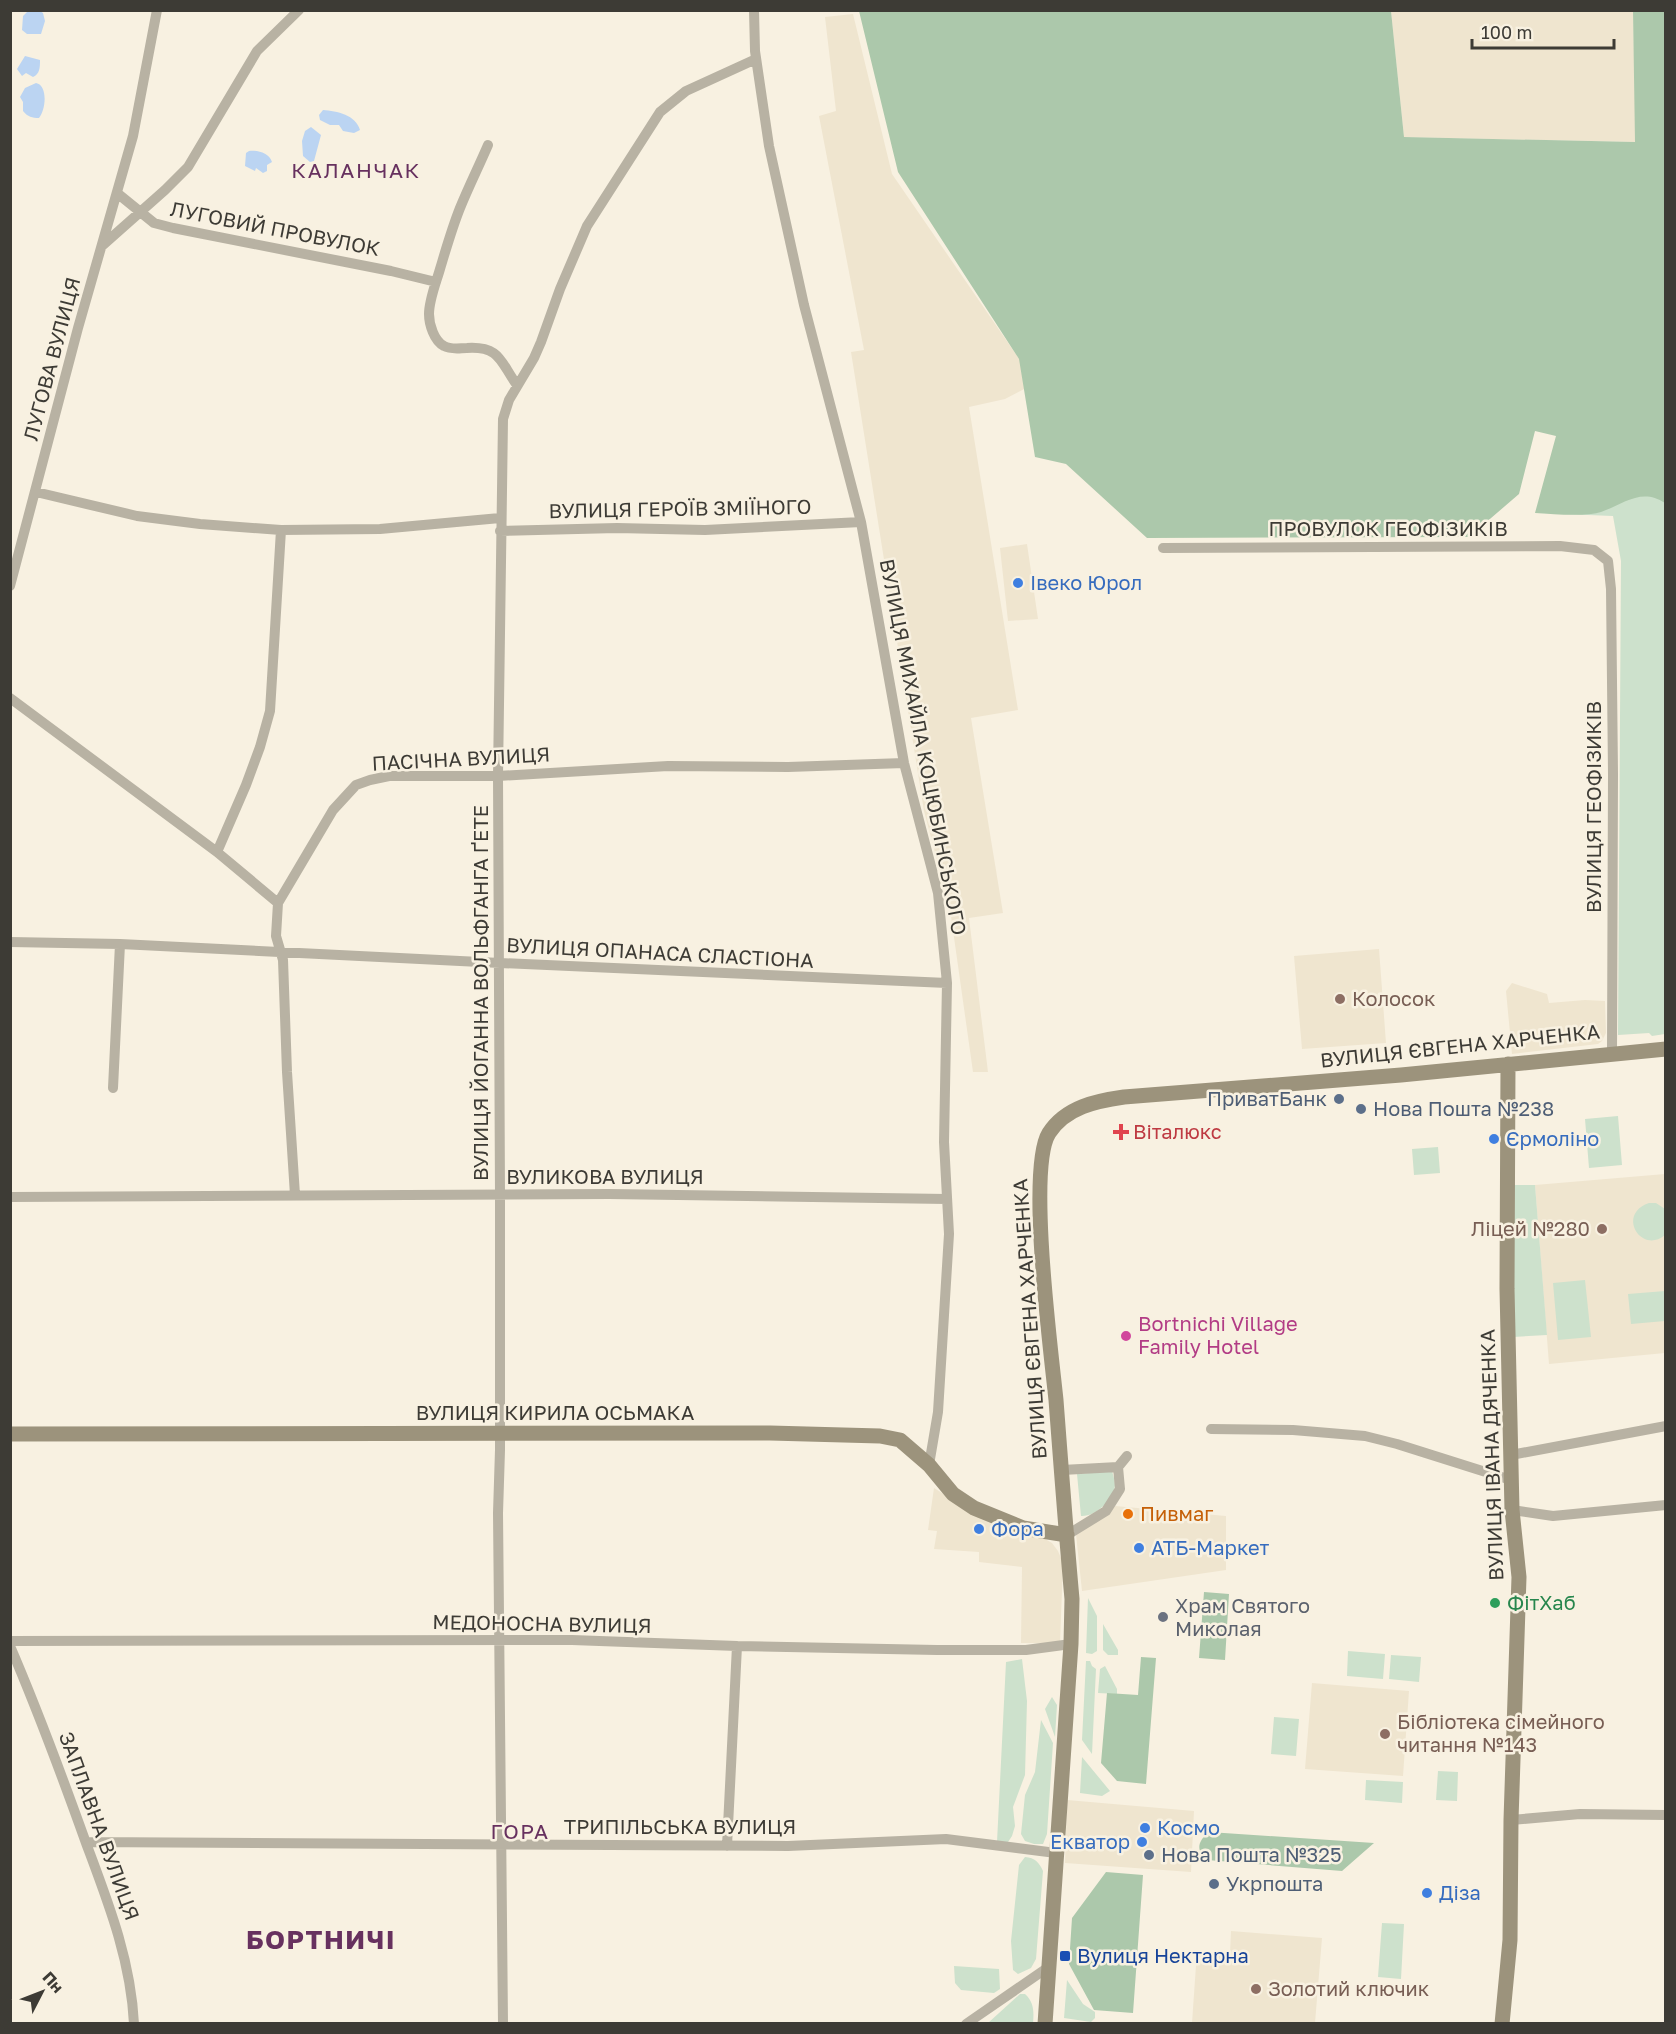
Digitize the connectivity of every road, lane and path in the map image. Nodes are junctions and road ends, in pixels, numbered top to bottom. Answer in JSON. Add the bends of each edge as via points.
{"nodes":[{"id":1,"x":157,"y":10,"type":"edge"},
{"id":2,"x":299,"y":10,"type":"edge"},
{"id":3,"x":754,"y":10,"type":"edge"},
{"id":4,"x":756,"y":59,"type":"junction"},
{"id":5,"x":488,"y":145,"type":"dead end"},
{"id":6,"x":117,"y":193,"type":"junction"},
{"id":7,"x":141,"y":212,"type":"junction"},
{"id":8,"x":102,"y":246,"type":"junction"},
{"id":9,"x":436,"y":282,"type":"junction"},
{"id":10,"x":517,"y":385,"type":"junction"},
{"id":11,"x":36,"y":492,"type":"junction"},
{"id":12,"x":500,"y":518,"type":"junction"},
{"id":13,"x":861,"y":522,"type":"junction"},
{"id":14,"x":281,"y":530,"type":"junction"},
{"id":15,"x":500,"y":531,"type":"junction"},
{"id":16,"x":1163,"y":548,"type":"dead end"},
{"id":17,"x":1608,"y":561,"type":"joint"},
{"id":18,"x":10,"y":586,"type":"edge"},
{"id":19,"x":10,"y":698,"type":"edge"},
{"id":20,"x":904,"y":763,"type":"junction"},
{"id":21,"x":498,"y":776,"type":"junction"},
{"id":22,"x":217,"y":852,"type":"junction"},
{"id":23,"x":278,"y":903,"type":"junction"},
{"id":24,"x":10,"y":942,"type":"edge"},
{"id":25,"x":120,"y":944,"type":"junction"},
{"id":26,"x":279,"y":951,"type":"junction"},
{"id":27,"x":500,"y":963,"type":"junction"},
{"id":28,"x":947,"y":983,"type":"junction"},
{"id":29,"x":1665,"y":1049,"type":"edge"},
{"id":30,"x":1612,"y":1053,"type":"junction"},
{"id":31,"x":1508,"y":1064,"type":"junction"},
{"id":32,"x":113,"y":1088,"type":"dead end"},
{"id":33,"x":295,"y":1196,"type":"junction"},
{"id":34,"x":500,"y":1196,"type":"junction"},
{"id":35,"x":10,"y":1197,"type":"edge"},
{"id":36,"x":947,"y":1199,"type":"junction"},
{"id":37,"x":1665,"y":1426,"type":"edge"},
{"id":38,"x":1211,"y":1429,"type":"dead end"},
{"id":39,"x":500,"y":1433,"type":"junction"},
{"id":40,"x":10,"y":1434,"type":"edge"},
{"id":41,"x":1510,"y":1455,"type":"junction"},
{"id":42,"x":1127,"y":1456,"type":"dead end"},
{"id":43,"x":929,"y":1465,"type":"junction"},
{"id":44,"x":1118,"y":1467,"type":"junction"},
{"id":45,"x":1062,"y":1470,"type":"junction"},
{"id":46,"x":1511,"y":1480,"type":"junction"},
{"id":47,"x":1665,"y":1505,"type":"edge"},
{"id":48,"x":1512,"y":1510,"type":"junction"},
{"id":49,"x":1067,"y":1535,"type":"junction"},
{"id":50,"x":501,"y":1640,"type":"junction"},
{"id":51,"x":10,"y":1641,"type":"edge"},
{"id":52,"x":1071,"y":1644,"type":"junction"},
{"id":53,"x":10,"y":1646,"type":"edge"},
{"id":54,"x":738,"y":1646,"type":"junction"},
{"id":55,"x":1665,"y":1815,"type":"edge"},
{"id":56,"x":1510,"y":1820,"type":"junction"},
{"id":57,"x":86,"y":1842,"type":"junction"},
{"id":58,"x":502,"y":1843,"type":"junction"},
{"id":59,"x":727,"y":1846,"type":"junction"},
{"id":60,"x":1056,"y":1852,"type":"junction"},
{"id":61,"x":1050,"y":1966,"type":"junction"},
{"id":62,"x":134,"y":2024,"type":"edge"},
{"id":63,"x":503,"y":2024,"type":"edge"},
{"id":64,"x":966,"y":2024,"type":"edge"},
{"id":65,"x":1045,"y":2024,"type":"edge"},
{"id":66,"x":1502,"y":2024,"type":"edge"}],
"edges":[{"from":1,"to":6,"type":"street","name":"ЛУГОВА ВУЛИЦЯ","via":[[133,136]]},
{"from":2,"to":7,"type":"street","via":[[257,51],[188,167]]},
{"from":3,"to":4,"type":"street","name":"ВУЛИЦЯ МИХАЙЛА КОЦЮБИНСЬКОГО"},
{"from":4,"to":10,"type":"street","name":"ВУЛИЦЯ ЙОГАННА ВОЛЬФГАНГА ҐЕТЕ","via":[[686,91],[660,112],[587,226],[541,342]]},
{"from":4,"to":13,"type":"street","name":"ВУЛИЦЯ МИХАЙЛА КОЦЮБИНСЬКОГО","via":[[769,146],[804,305]]},
{"from":5,"to":9,"type":"street","via":[[460,207]]},
{"from":6,"to":7,"type":"street","name":"ЛУГОВИЙ ПРОВУЛОК"},
{"from":6,"to":8,"type":"street","name":"ЛУГОВА ВУЛИЦЯ"},
{"from":7,"to":8,"type":"street"},
{"from":7,"to":9,"type":"street","name":"ЛУГОВИЙ ПРОВУЛОК","via":[[154,223],[173,228]]},
{"from":8,"to":11,"type":"street","name":"ЛУГОВА ВУЛИЦЯ"},
{"from":9,"to":10,"type":"street","via":[[429,312],[436,338],[443,346],[492,351]]},
{"from":10,"to":12,"type":"street","name":"ВУЛИЦЯ ЙОГАННА ВОЛЬФГАНГА ҐЕТЕ","via":[[502,419]]},
{"from":11,"to":14,"type":"street","via":[[137,516]]},
{"from":11,"to":18,"type":"street","name":"ЛУГОВА ВУЛИЦЯ"},
{"from":12,"to":14,"type":"street","via":[[380,529]]},
{"from":12,"to":15,"type":"street","name":"ВУЛИЦЯ ЙОГАННА ВОЛЬФГАНГА ҐЕТЕ"},
{"from":13,"to":15,"type":"street","name":"ВУЛИЦЯ ГЕРОЇВ ЗМІЇНОГО","via":[[705,530]]},
{"from":13,"to":20,"type":"street","name":"ВУЛИЦЯ МИХАЙЛА КОЦЮБИНСЬКОГО"},
{"from":14,"to":22,"type":"street","via":[[270,711],[246,785]]},
{"from":15,"to":21,"type":"street","name":"ВУЛИЦЯ ЙОГАННА ВОЛЬФГАНГА ҐЕТЕ"},
{"from":16,"to":17,"type":"street","name":"ПРОВУЛОК ГЕОФІЗИКІВ","via":[[1560,546],[1594,550]]},
{"from":17,"to":30,"type":"street","name":"ВУЛИЦЯ ГЕОФІЗИКІВ","via":[[1613,774]]},
{"from":19,"to":22,"type":"street"},
{"from":20,"to":21,"type":"street","name":"ПАСІЧНА ВУЛИЦЯ","via":[[668,766]]},
{"from":20,"to":28,"type":"street","name":"ВУЛИЦЯ МИХАЙЛА КОЦЮБИНСЬКОГО","via":[[938,893]]},
{"from":21,"to":23,"type":"street","name":"ПАСІЧНА ВУЛИЦЯ","via":[[389,777],[356,785],[333,810]]},
{"from":21,"to":27,"type":"street","name":"ВУЛИЦЯ ЙОГАННА ВОЛЬФГАНГА ҐЕТЕ"},
{"from":22,"to":23,"type":"street"},
{"from":23,"to":26,"type":"street"},
{"from":24,"to":25,"type":"street","name":"ВУЛИЦЯ ОПАНАСА СЛАСТІОНА"},
{"from":25,"to":26,"type":"street","name":"ВУЛИЦЯ ОПАНАСА СЛАСТІОНА"},
{"from":25,"to":32,"type":"street"},
{"from":26,"to":27,"type":"street","name":"ВУЛИЦЯ ОПАНАСА СЛАСТІОНА"},
{"from":26,"to":33,"type":"street","via":[[283,960]]},
{"from":27,"to":28,"type":"street","name":"ВУЛИЦЯ ОПАНАСА СЛАСТІОНА"},
{"from":27,"to":34,"type":"street","name":"ВУЛИЦЯ ЙОГАННА ВОЛЬФГАНГА ҐЕТЕ"},
{"from":28,"to":36,"type":"street","name":"ВУЛИЦЯ МИХАЙЛА КОЦЮБИНСЬКОГО"},
{"from":29,"to":30,"type":"street","name":"ВУЛИЦЯ ЄВГЕНА ХАРЧЕНКА"},
{"from":30,"to":31,"type":"street","name":"ВУЛИЦЯ ЄВГЕНА ХАРЧЕНКА"},
{"from":31,"to":41,"type":"street","name":"ВУЛИЦЯ ІВАНА ДЯЧЕНКА"},
{"from":31,"to":45,"type":"street","name":"ВУЛИЦЯ ЄВГЕНА ХАРЧЕНКА","via":[[1124,1097],[1081,1106],[1066,1116],[1049,1133],[1041,1168],[1041,1232]]},
{"from":33,"to":34,"type":"street","name":"ВУЛИКОВА ВУЛИЦЯ"},
{"from":33,"to":35,"type":"street","name":"ВУЛИКОВА ВУЛИЦЯ"},
{"from":34,"to":36,"type":"street","name":"ВУЛИКОВА ВУЛИЦЯ","via":[[715,1194]]},
{"from":34,"to":39,"type":"street","name":"ВУЛИЦЯ ЙОГАННА ВОЛЬФГАНГА ҐЕТЕ"},
{"from":36,"to":43,"type":"street","name":"ВУЛИЦЯ МИХАЙЛА КОЦЮБИНСЬКОГО","via":[[949,1234],[939,1388]]},
{"from":37,"to":41,"type":"street"},
{"from":38,"to":46,"type":"street","via":[[1365,1436]]},
{"from":39,"to":40,"type":"street","name":"ВУЛИЦЯ КИРИЛА ОСЬМАКА"},
{"from":39,"to":43,"type":"street","name":"ВУЛИЦЯ КИРИЛА ОСЬМАКА","via":[[880,1436],[900,1440]]},
{"from":39,"to":50,"type":"street","name":"ВУЛИЦЯ ЙОГАННА ВОЛЬФГАНГА ҐЕТЕ"},
{"from":41,"to":46,"type":"street","name":"ВУЛИЦЯ ІВАНА ДЯЧЕНКА"},
{"from":42,"to":44,"type":"street"},
{"from":43,"to":49,"type":"street","name":"ВУЛИЦЯ КИРИЛА ОСЬМАКА","via":[[953,1494],[974,1508],[1023,1528]]},
{"from":44,"to":45,"type":"street"},
{"from":44,"to":49,"type":"street","via":[[1120,1489],[1106,1512]]},
{"from":45,"to":49,"type":"street","name":"ВУЛИЦЯ ЄВГЕНА ХАРЧЕНКА"},
{"from":46,"to":48,"type":"street","name":"ВУЛИЦЯ ІВАНА ДЯЧЕНКА"},
{"from":47,"to":48,"type":"street","via":[[1553,1516]]},
{"from":48,"to":56,"type":"street","name":"ВУЛИЦЯ ІВАНА ДЯЧЕНКА","via":[[1519,1577]]},
{"from":49,"to":52,"type":"street","name":"ВУЛИЦЯ ЄВГЕНА ХАРЧЕНКА"},
{"from":50,"to":51,"type":"street","name":"МЕДОНОСНА ВУЛИЦЯ"},
{"from":50,"to":54,"type":"street","name":"МЕДОНОСНА ВУЛИЦЯ"},
{"from":50,"to":58,"type":"street","name":"ВУЛИЦЯ ЙОГАННА ВОЛЬФГАНГА ҐЕТЕ"},
{"from":52,"to":54,"type":"street","name":"МЕДОНОСНА ВУЛИЦЯ","via":[[1026,1650]]},
{"from":52,"to":60,"type":"street","name":"ВУЛИЦЯ ЄВГЕНА ХАРЧЕНКА"},
{"from":53,"to":57,"type":"street","name":"ЗАПЛАВНА ВУЛИЦЯ"},
{"from":54,"to":59,"type":"street"},
{"from":55,"to":56,"type":"street","via":[[1580,1814]]},
{"from":56,"to":66,"type":"street","name":"ВУЛИЦЯ ІВАНА ДЯЧЕНКА","via":[[1510,1940]]},
{"from":57,"to":58,"type":"street","name":"ТРИПІЛЬСЬКА ВУЛИЦЯ"},
{"from":57,"to":62,"type":"street","name":"ЗАПЛАВНА ВУЛИЦЯ","via":[[128,1969]]},
{"from":58,"to":59,"type":"street","name":"ТРИПІЛЬСЬКА ВУЛИЦЯ"},
{"from":58,"to":63,"type":"street","name":"ВУЛИЦЯ ЙОГАННА ВОЛЬФГАНГА ҐЕТЕ"},
{"from":59,"to":60,"type":"street","name":"ТРИПІЛЬСЬКА ВУЛИЦЯ","via":[[946,1839]]},
{"from":60,"to":61,"type":"street","name":"ВУЛИЦЯ ЄВГЕНА ХАРЧЕНКА"},
{"from":61,"to":64,"type":"street"},
{"from":61,"to":65,"type":"street","name":"ВУЛИЦЯ ЄВГЕНА ХАРЧЕНКА"}]}
